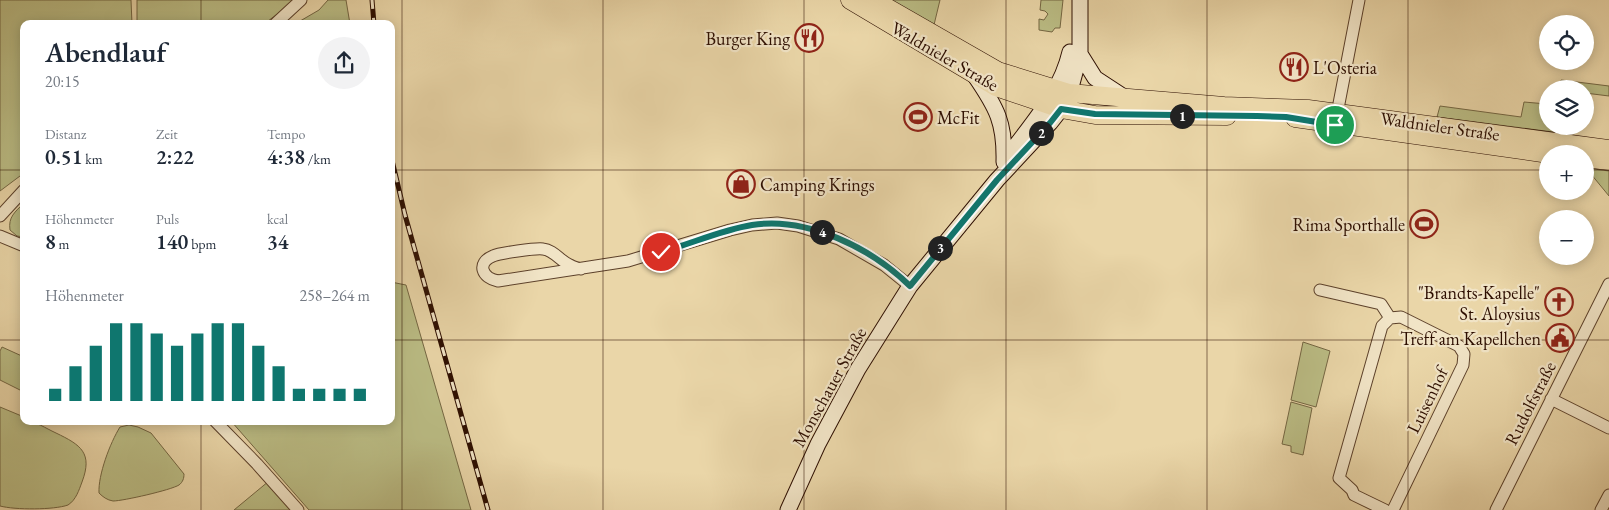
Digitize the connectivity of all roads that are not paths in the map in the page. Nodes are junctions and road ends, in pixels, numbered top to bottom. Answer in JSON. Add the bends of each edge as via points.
{"nodes":[{"id":1,"x":301,"y":0,"type":"edge"},
{"id":2,"x":850,"y":0,"type":"edge"},
{"id":3,"x":874,"y":0,"type":"edge"},
{"id":4,"x":1080,"y":0,"type":"edge"},
{"id":5,"x":1359,"y":0,"type":"edge"},
{"id":6,"x":1079,"y":18,"type":"junction"},
{"id":7,"x":279,"y":20,"type":"edge"},
{"id":8,"x":1080,"y":54,"type":"junction"},
{"id":9,"x":975,"y":76,"type":"junction"},
{"id":10,"x":1126,"y":98,"type":"junction"},
{"id":11,"x":1058,"y":99,"type":"junction"},
{"id":12,"x":1336,"y":118,"type":"junction"},
{"id":13,"x":1609,"y":149,"type":"edge"},
{"id":14,"x":1539,"y":152,"type":"edge"},
{"id":15,"x":1594,"y":159,"type":"edge"},
{"id":16,"x":1609,"y":161,"type":"edge"},
{"id":17,"x":1004,"y":162,"type":"junction"},
{"id":18,"x":997,"y":180,"type":"junction"},
{"id":19,"x":20,"y":194,"type":"edge"},
{"id":20,"x":0,"y":216,"type":"edge"},
{"id":21,"x":0,"y":236,"type":"edge"},
{"id":22,"x":20,"y":244,"type":"edge"},
{"id":23,"x":581,"y":269,"type":"junction"},
{"id":24,"x":1609,"y":284,"type":"edge"},
{"id":25,"x":910,"y":286,"type":"junction"},
{"id":26,"x":1320,"y":290,"type":"dead end"},
{"id":27,"x":1390,"y":318,"type":"junction"},
{"id":28,"x":1550,"y":399,"type":"junction"},
{"id":29,"x":218,"y":425,"type":"edge"},
{"id":30,"x":1609,"y":428,"type":"edge"},
{"id":31,"x":1609,"y":495,"type":"edge"},
{"id":32,"x":298,"y":510,"type":"edge"},
{"id":33,"x":788,"y":510,"type":"edge"},
{"id":34,"x":1385,"y":510,"type":"edge"},
{"id":35,"x":1393,"y":510,"type":"edge"},
{"id":36,"x":1496,"y":510,"type":"edge"},
{"id":37,"x":1601,"y":510,"type":"edge"}],
"edges":[{"from":1,"to":7,"type":"street"},
{"from":2,"to":9,"type":"main road","name":"Waldnieler Straße"},
{"from":3,"to":11,"type":"main road","name":"Waldnieler Straße","via":[[998,71]]},
{"from":4,"to":6,"type":"main road"},
{"from":5,"to":12,"type":"street"},
{"from":6,"to":8,"type":"main road"},
{"from":6,"to":11,"type":"main road"},
{"from":8,"to":10,"type":"main road","via":[[1095,78]]},
{"from":8,"to":11,"type":"main road","via":[[1074,78]]},
{"from":9,"to":11,"type":"main road","name":"Waldnieler Straße","via":[[996,87]]},
{"from":9,"to":17,"type":"main road","via":[[999,117],[1005,144]]},
{"from":10,"to":11,"type":"main road","name":"Waldnieler Straße"},
{"from":10,"to":12,"type":"main road","name":"Waldnieler Straße"},
{"from":11,"to":12,"type":"main road","name":"Waldnieler Straße","via":[[1095,114]]},
{"from":11,"to":17,"type":"main road","name":"Monschauer Straße"},
{"from":11,"to":18,"type":"main road","name":"Monschauer Straße","via":[[1050,123]]},
{"from":12,"to":13,"type":"main road","name":"Waldnieler Straße"},
{"from":12,"to":14,"type":"main road","name":"Waldnieler Straße"},
{"from":15,"to":16,"type":"main road"},
{"from":17,"to":18,"type":"main road","name":"Monschauer Straße"},
{"from":18,"to":25,"type":"main road","name":"Monschauer Straße"},
{"from":19,"to":20,"type":"street"},
{"from":21,"to":22,"type":"street"},
{"from":23,"to":23,"type":"street","via":[[498,281],[484,275],[483,266],[486,259],[494,255],[542,248]]},
{"from":23,"to":25,"type":"street","via":[[628,262],[752,225],[777,224],[798,226],[839,239],[884,264]]},
{"from":24,"to":28,"type":"street","name":"Rudolfstraße"},
{"from":25,"to":33,"type":"main road","name":"Monschauer Straße","via":[[858,369]]},
{"from":26,"to":27,"type":"street","name":"Luisenhof","via":[[1381,304]]},
{"from":27,"to":34,"type":"street","via":[[1382,326],[1339,478],[1354,495]]},
{"from":27,"to":35,"type":"street","name":"Luisenhof","via":[[1401,317],[1458,346],[1464,354],[1463,365]]},
{"from":28,"to":30,"type":"street"},
{"from":28,"to":36,"type":"street","name":"Rudolfstraße"},
{"from":29,"to":32,"type":"street"},
{"from":31,"to":37,"type":"street"}]}
